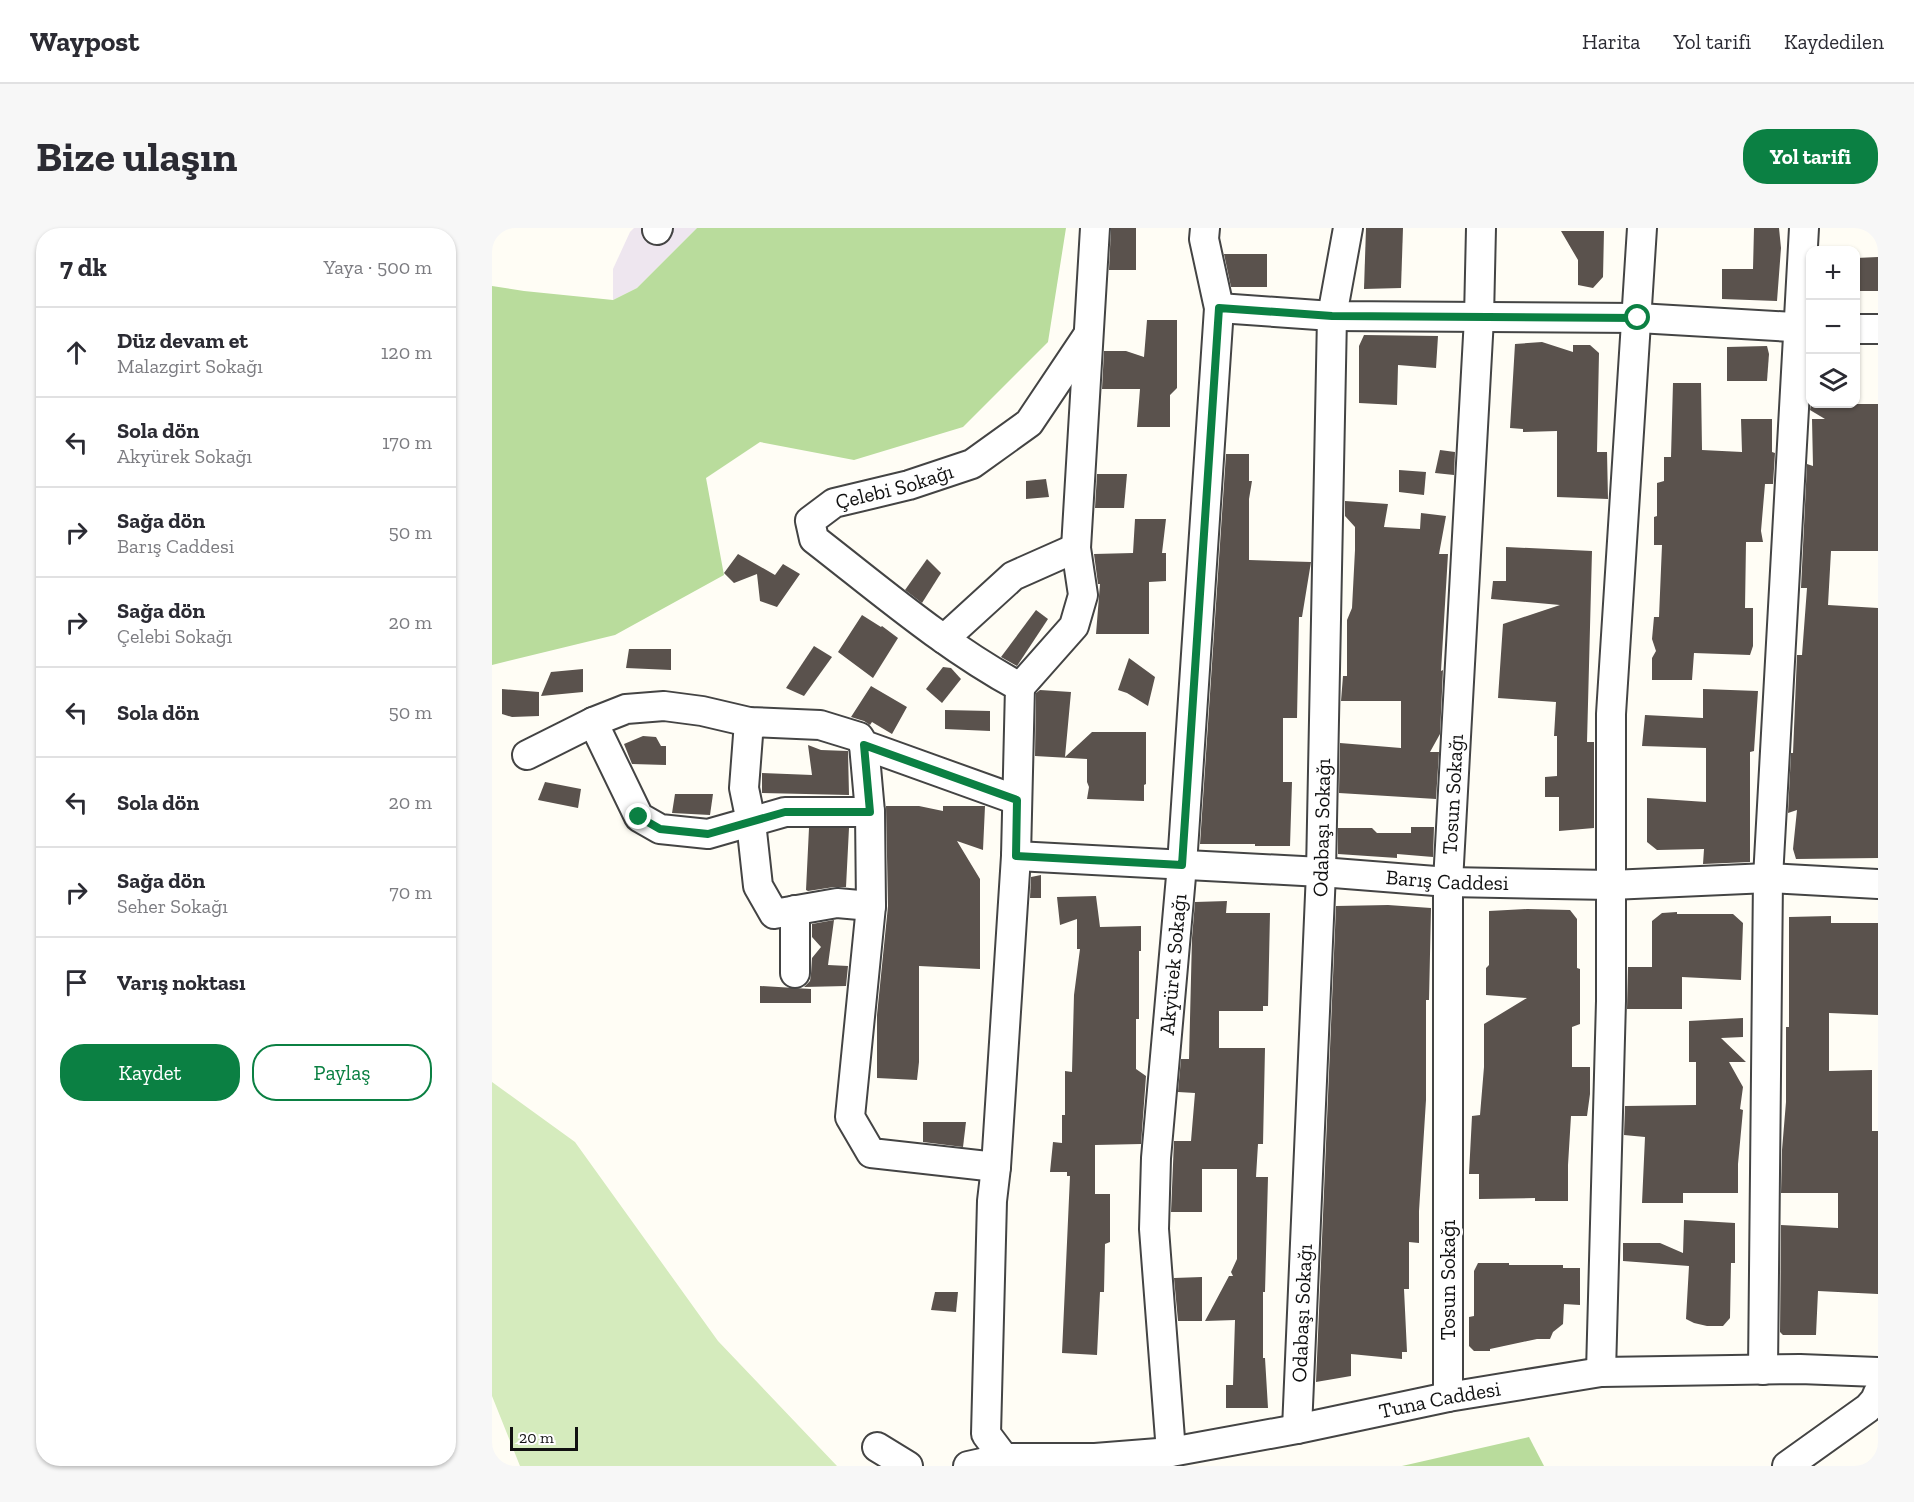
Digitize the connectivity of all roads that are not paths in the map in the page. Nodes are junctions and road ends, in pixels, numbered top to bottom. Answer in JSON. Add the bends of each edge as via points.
{"nodes":[{"id":1,"x":1095,"y":228,"type":"edge"},
{"id":2,"x":1205,"y":228,"type":"edge"},
{"id":3,"x":1348,"y":228,"type":"edge"},
{"id":4,"x":1481,"y":228,"type":"edge"},
{"id":5,"x":1642,"y":228,"type":"edge"},
{"id":6,"x":1804,"y":228,"type":"edge"},
{"id":7,"x":1219,"y":308,"type":"junction"},
{"id":8,"x":1332,"y":316,"type":"junction"},
{"id":9,"x":1479,"y":318,"type":"junction"},
{"id":10,"x":1638,"y":318,"type":"junction"},
{"id":11,"x":1805,"y":328,"type":"edge"},
{"id":12,"x":1860,"y":329,"type":"edge"},
{"id":13,"x":1878,"y":329,"type":"edge"},
{"id":14,"x":1088,"y":335,"type":"junction"},
{"id":15,"x":1076,"y":548,"type":"junction"},
{"id":16,"x":945,"y":639,"type":"junction"},
{"id":17,"x":1020,"y":687,"type":"junction"},
{"id":18,"x":593,"y":722,"type":"junction"},
{"id":19,"x":749,"y":722,"type":"junction"},
{"id":20,"x":864,"y":745,"type":"junction"},
{"id":21,"x":527,"y":754,"type":"dead end"},
{"id":22,"x":1017,"y":800,"type":"junction"},
{"id":23,"x":870,"y":812,"type":"junction"},
{"id":24,"x":751,"y":822,"type":"junction"},
{"id":25,"x":1016,"y":856,"type":"junction"},
{"id":26,"x":1182,"y":865,"type":"junction"},
{"id":27,"x":1321,"y":872,"type":"junction"},
{"id":28,"x":1768,"y":878,"type":"junction"},
{"id":29,"x":1448,"y":882,"type":"junction"},
{"id":30,"x":1878,"y":884,"type":"edge"},
{"id":31,"x":1611,"y":885,"type":"junction"},
{"id":32,"x":871,"y":906,"type":"junction"},
{"id":33,"x":795,"y":910,"type":"junction"},
{"id":34,"x":795,"y":973,"type":"dead end"},
{"id":35,"x":996,"y":1167,"type":"junction"},
{"id":36,"x":1763,"y":1370,"type":"junction"},
{"id":37,"x":1601,"y":1372,"type":"junction"},
{"id":38,"x":1878,"y":1372,"type":"edge"},
{"id":39,"x":1878,"y":1393,"type":"edge"},
{"id":40,"x":1448,"y":1398,"type":"junction"},
{"id":41,"x":1297,"y":1429,"type":"junction"},
{"id":42,"x":877,"y":1447,"type":"dead end"},
{"id":43,"x":1171,"y":1452,"type":"junction"},
{"id":44,"x":1004,"y":1458,"type":"junction"},
{"id":45,"x":908,"y":1466,"type":"edge"},
{"id":46,"x":968,"y":1466,"type":"edge"},
{"id":47,"x":1787,"y":1466,"type":"edge"}],
"edges":[{"from":1,"to":14,"type":"street"},
{"from":2,"to":7,"type":"street","name":"Akyürek Sokağı"},
{"from":3,"to":8,"type":"street","name":"Odabaşı Sokağı"},
{"from":4,"to":9,"type":"street","name":"Tosun Sokağı"},
{"from":5,"to":10,"type":"street"},
{"from":6,"to":11,"type":"street"},
{"from":7,"to":8,"type":"street"},
{"from":7,"to":26,"type":"street","name":"Akyürek Sokağı"},
{"from":8,"to":9,"type":"street"},
{"from":8,"to":27,"type":"street","name":"Odabaşı Sokağı"},
{"from":9,"to":10,"type":"street"},
{"from":9,"to":29,"type":"street","name":"Tosun Sokağı"},
{"from":10,"to":11,"type":"street"},
{"from":10,"to":31,"type":"street","via":[[1611,714]]},
{"from":11,"to":28,"type":"street"},
{"from":12,"to":13,"type":"street"},
{"from":14,"to":15,"type":"street"},
{"from":14,"to":16,"type":"street","name":"Çelebi Sokağı","via":[[1029,423],[972,464],[909,485],[834,503],[810,522],[814,539]]},
{"from":15,"to":16,"type":"street","via":[[1013,576]]},
{"from":15,"to":17,"type":"street","via":[[1083,595],[1074,626]]},
{"from":16,"to":17,"type":"street","name":"Çelebi Sokağı"},
{"from":17,"to":22,"type":"street"},
{"from":18,"to":19,"type":"street","via":[[626,710],[664,706]]},
{"from":18,"to":21,"type":"street"},
{"from":18,"to":24,"type":"street","via":[[639,817],[660,829],[708,834]]},
{"from":19,"to":20,"type":"street","via":[[820,725],[859,737]]},
{"from":19,"to":24,"type":"street","via":[[744,788]]},
{"from":20,"to":22,"type":"street"},
{"from":20,"to":23,"type":"street"},
{"from":22,"to":25,"type":"street"},
{"from":23,"to":24,"type":"street","via":[[785,812]]},
{"from":23,"to":32,"type":"street"},
{"from":24,"to":33,"type":"street","via":[[758,886],[774,914]]},
{"from":25,"to":26,"type":"street","name":"Barış Caddesi"},
{"from":25,"to":35,"type":"street"},
{"from":26,"to":27,"type":"street","name":"Barış Caddesi"},
{"from":26,"to":43,"type":"street","name":"Akyürek Sokağı","via":[[1156,1158],[1154,1228]]},
{"from":27,"to":29,"type":"street","name":"Barış Caddesi"},
{"from":27,"to":41,"type":"street","name":"Odabaşı Sokağı"},
{"from":28,"to":30,"type":"street","name":"Barış Caddesi"},
{"from":28,"to":31,"type":"street","name":"Barış Caddesi"},
{"from":28,"to":36,"type":"street"},
{"from":29,"to":31,"type":"street","name":"Barış Caddesi"},
{"from":29,"to":40,"type":"street","name":"Tosun Sokağı"},
{"from":31,"to":37,"type":"street"},
{"from":32,"to":33,"type":"street","via":[[837,903]]},
{"from":32,"to":35,"type":"street","via":[[850,1117],[871,1153]]},
{"from":33,"to":34,"type":"street"},
{"from":35,"to":44,"type":"street","via":[[986,1434]]},
{"from":36,"to":37,"type":"street","name":"Tuna Caddesi"},
{"from":36,"to":38,"type":"street","name":"Tuna Caddesi"},
{"from":37,"to":40,"type":"street","name":"Tuna Caddesi"},
{"from":39,"to":47,"type":"street","via":[[1868,1408]]},
{"from":40,"to":41,"type":"street","name":"Tuna Caddesi"},
{"from":41,"to":43,"type":"street","name":"Tuna Caddesi"},
{"from":42,"to":45,"type":"street"},
{"from":43,"to":44,"type":"street","name":"Tuna Caddesi","via":[[1095,1458]]},
{"from":44,"to":46,"type":"street","name":"Tuna Caddesi"}]}
